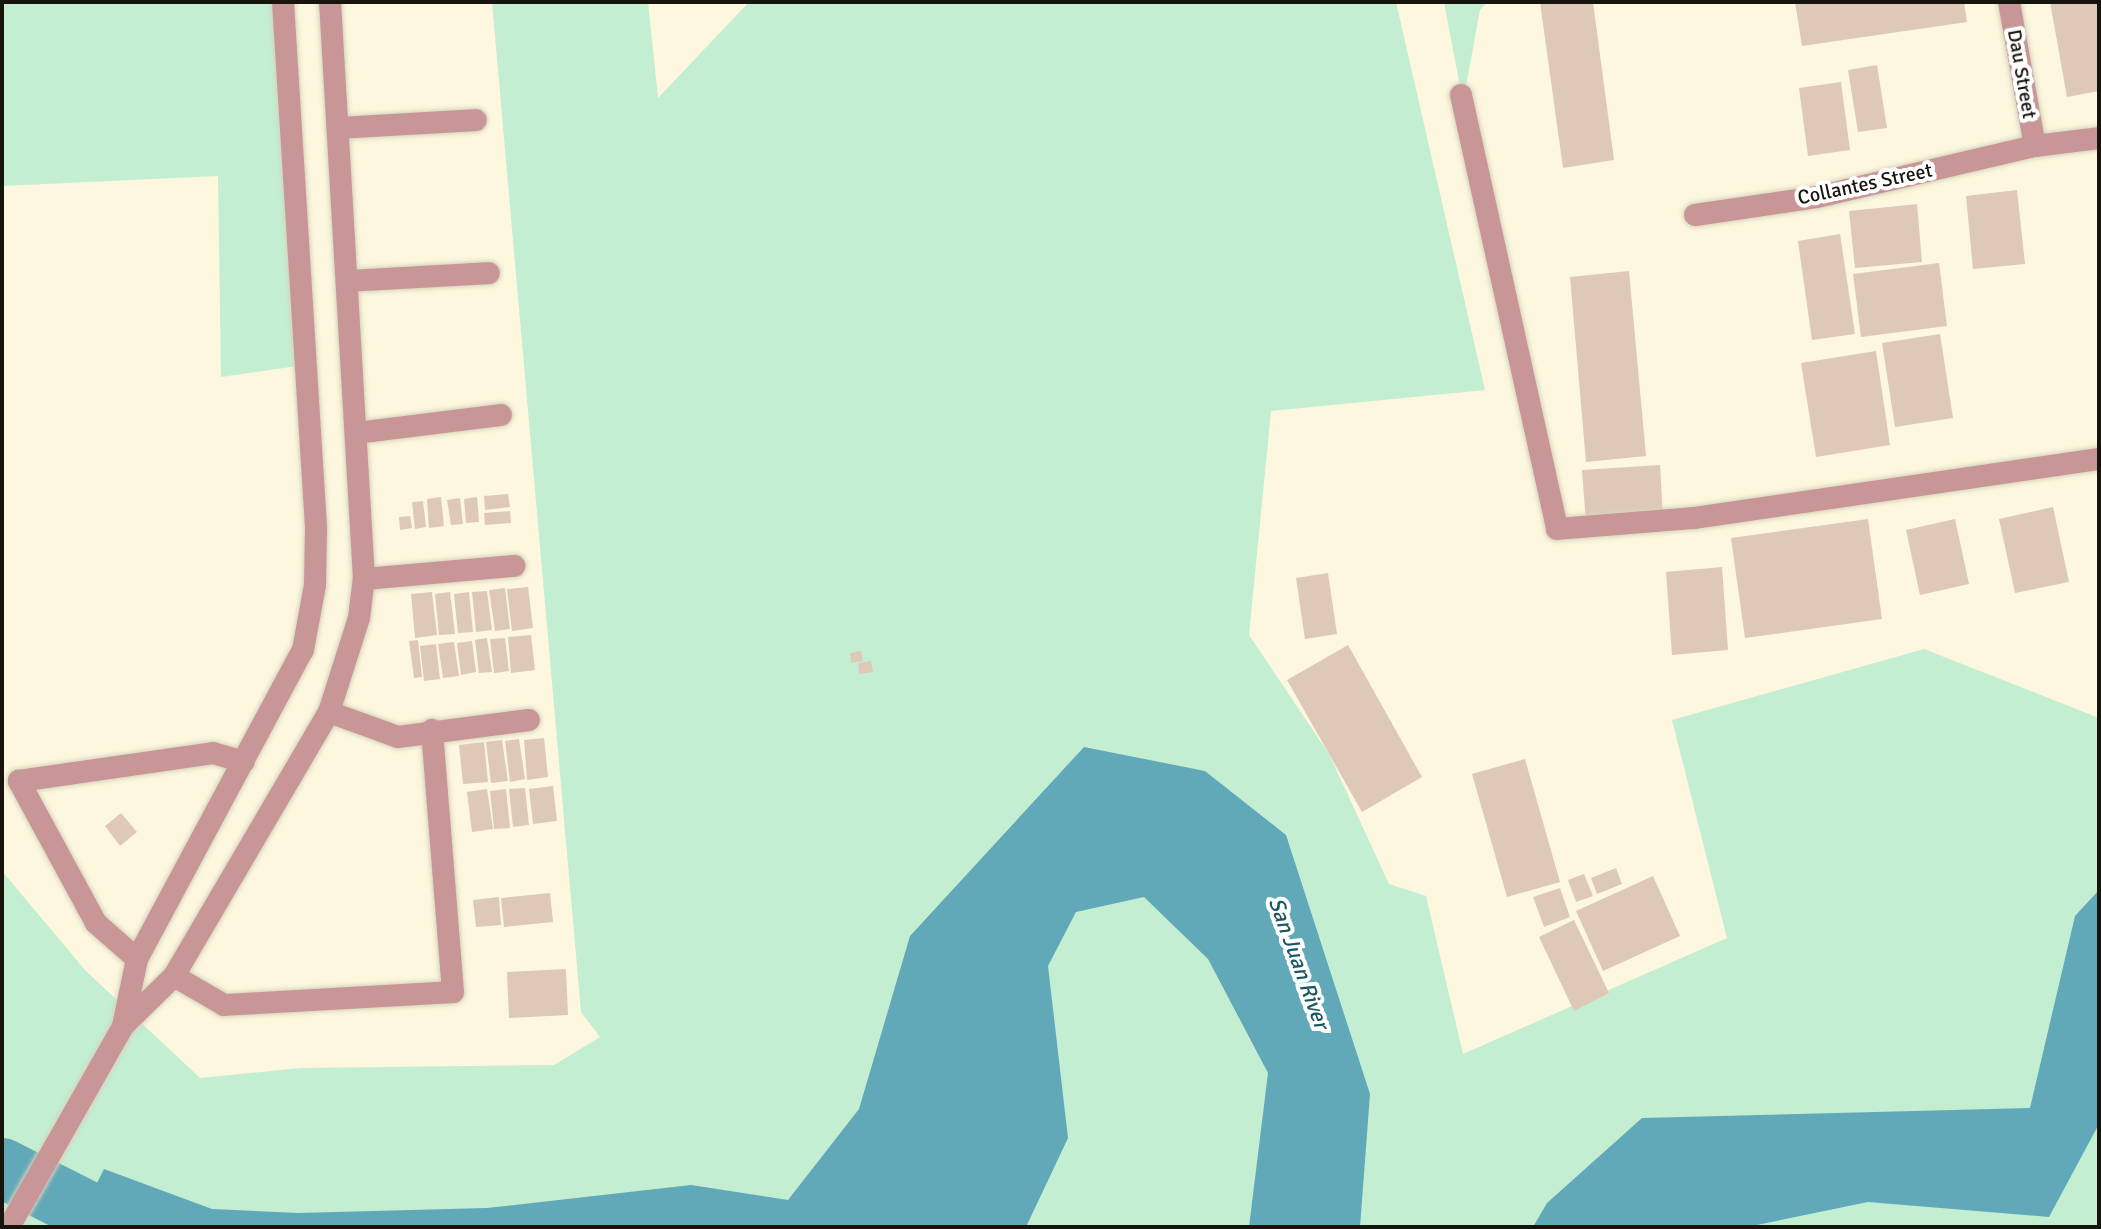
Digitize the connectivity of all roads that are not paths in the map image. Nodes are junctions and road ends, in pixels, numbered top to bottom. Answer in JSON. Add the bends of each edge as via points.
{"nodes":[{"id":1,"x":283,"y":2,"type":"edge"},
{"id":2,"x":330,"y":2,"type":"edge"},
{"id":3,"x":2009,"y":2,"type":"edge"},
{"id":4,"x":1461,"y":95,"type":"dead end"},
{"id":5,"x":476,"y":120,"type":"dead end"},
{"id":6,"x":338,"y":128,"type":"junction"},
{"id":7,"x":2099,"y":138,"type":"edge"},
{"id":8,"x":2035,"y":146,"type":"junction"},
{"id":9,"x":1695,"y":215,"type":"dead end"},
{"id":10,"x":489,"y":273,"type":"dead end"},
{"id":11,"x":348,"y":281,"type":"junction"},
{"id":12,"x":501,"y":415,"type":"dead end"},
{"id":13,"x":356,"y":433,"type":"junction"},
{"id":14,"x":2099,"y":459,"type":"edge"},
{"id":15,"x":514,"y":566,"type":"dead end"},
{"id":16,"x":364,"y":579,"type":"junction"},
{"id":17,"x":329,"y":712,"type":"junction"},
{"id":18,"x":529,"y":720,"type":"dead end"},
{"id":19,"x":432,"y":730,"type":"junction"},
{"id":20,"x":244,"y":762,"type":"junction"},
{"id":21,"x":137,"y":959,"type":"junction"},
{"id":22,"x":174,"y":976,"type":"junction"},
{"id":23,"x":123,"y":1026,"type":"junction"},
{"id":24,"x":9,"y":1227,"type":"edge"}],
"edges":[{"from":1,"to":20,"type":"street","via":[[316,527],[315,585],[303,650]]},
{"from":2,"to":6,"type":"street"},
{"from":3,"to":8,"type":"street","name":"Dau Street"},
{"from":4,"to":14,"type":"street","via":[[1557,529],[1694,518]]},
{"from":5,"to":6,"type":"street"},
{"from":6,"to":11,"type":"street"},
{"from":7,"to":8,"type":"street","name":"Collantes Street"},
{"from":8,"to":9,"type":"street","name":"Collantes Street","via":[[1817,197]]},
{"from":10,"to":11,"type":"street"},
{"from":11,"to":13,"type":"street"},
{"from":12,"to":13,"type":"street"},
{"from":13,"to":16,"type":"street"},
{"from":15,"to":16,"type":"street"},
{"from":16,"to":17,"type":"street","via":[[359,618]]},
{"from":17,"to":19,"type":"street","via":[[398,737]]},
{"from":17,"to":22,"type":"street"},
{"from":18,"to":19,"type":"street"},
{"from":19,"to":22,"type":"street","via":[[453,992],[224,1005]]},
{"from":20,"to":21,"type":"street"},
{"from":20,"to":21,"type":"street","via":[[213,753],[19,781],[96,923]]},
{"from":21,"to":23,"type":"street"},
{"from":22,"to":23,"type":"street"},
{"from":23,"to":24,"type":"street"}]}
